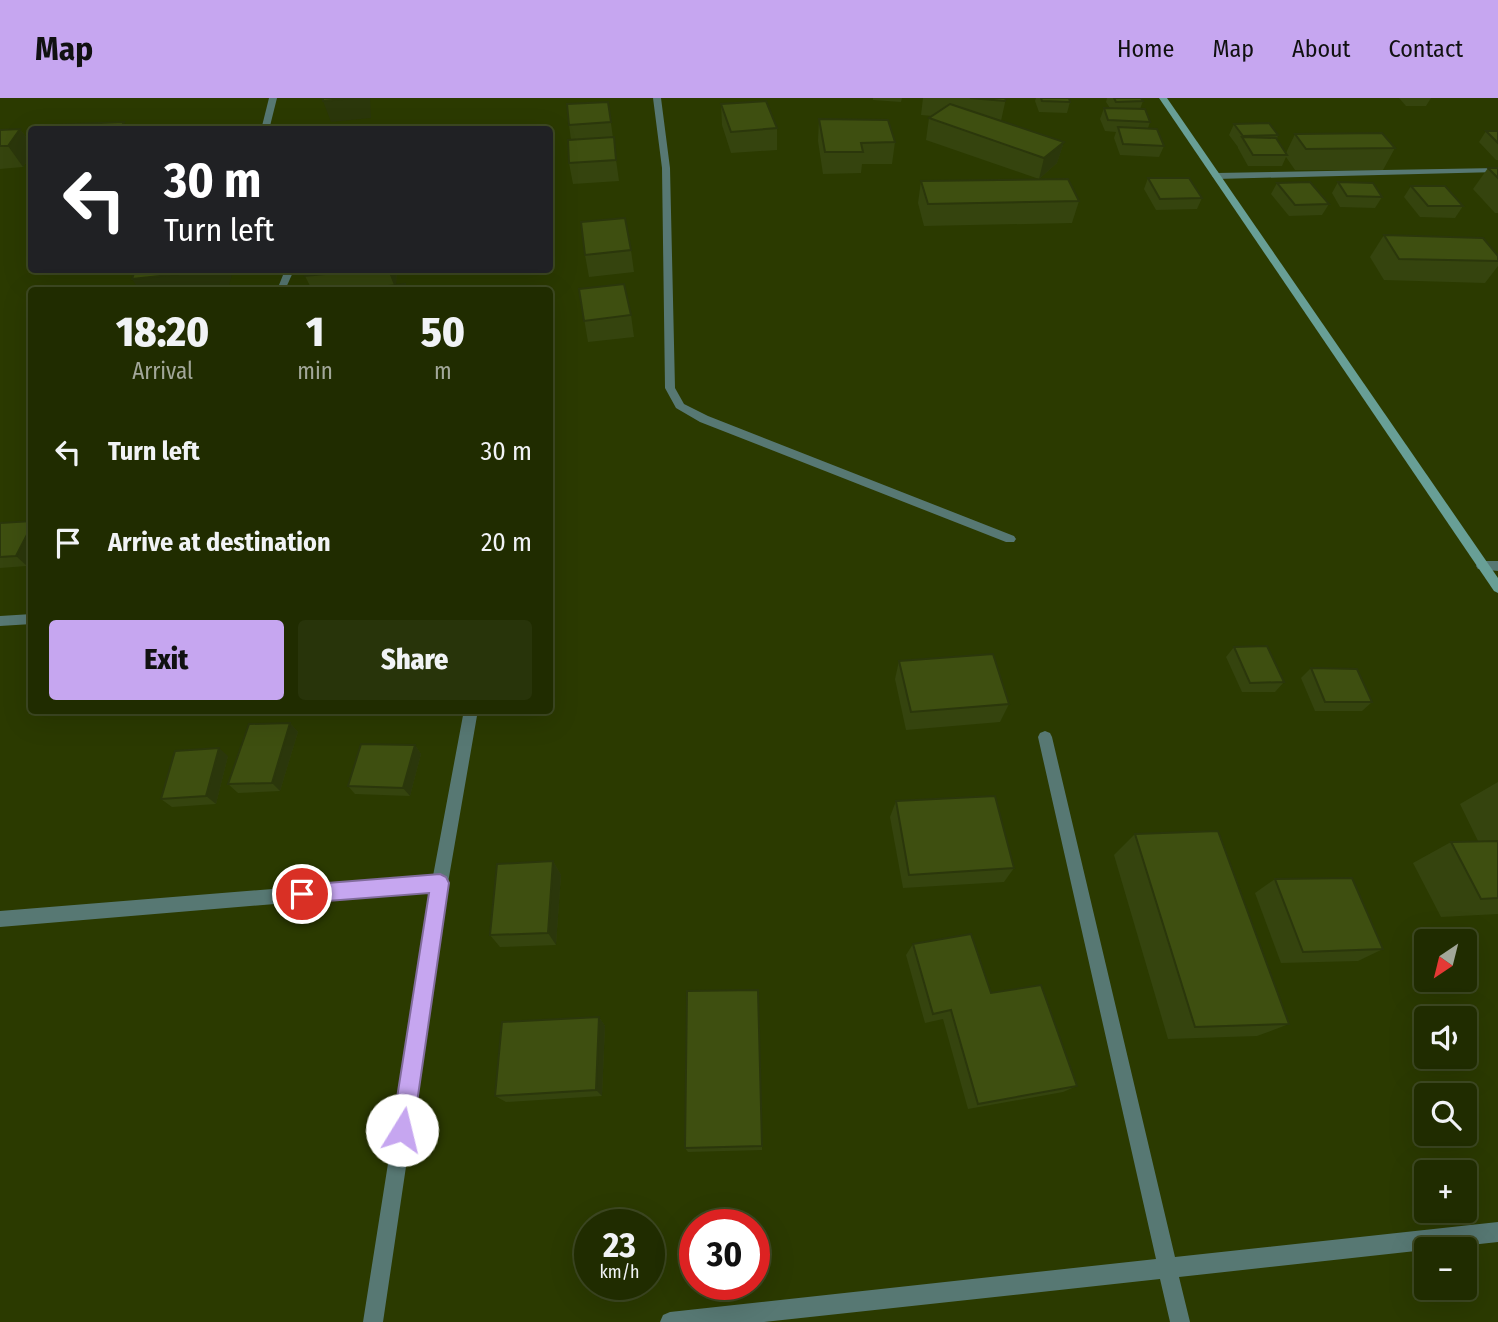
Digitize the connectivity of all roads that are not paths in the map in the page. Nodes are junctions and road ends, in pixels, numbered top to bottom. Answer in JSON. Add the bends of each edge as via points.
{"nodes":[{"id":1,"x":273,"y":98,"type":"edge"},
{"id":2,"x":656,"y":98,"type":"edge"},
{"id":3,"x":1163,"y":98,"type":"edge"},
{"id":4,"x":266,"y":126,"type":"edge"},
{"id":5,"x":1498,"y":170,"type":"edge"},
{"id":6,"x":1216,"y":176,"type":"junction"},
{"id":7,"x":1010,"y":539,"type":"dead end"},
{"id":8,"x":1482,"y":566,"type":"junction"},
{"id":9,"x":1498,"y":566,"type":"edge"},
{"id":10,"x":1498,"y":588,"type":"edge"},
{"id":11,"x":28,"y":619,"type":"edge"},
{"id":12,"x":0,"y":621,"type":"edge"},
{"id":13,"x":470,"y":714,"type":"edge"},
{"id":14,"x":1045,"y":737,"type":"dead end"},
{"id":15,"x":440,"y":883,"type":"junction"},
{"id":16,"x":0,"y":919,"type":"edge"},
{"id":17,"x":1498,"y":1232,"type":"edge"},
{"id":18,"x":1166,"y":1268,"type":"junction"},
{"id":19,"x":373,"y":1322,"type":"edge"},
{"id":20,"x":670,"y":1322,"type":"edge"},
{"id":21,"x":1180,"y":1322,"type":"edge"}],
"edges":[{"from":1,"to":4,"type":"street"},
{"from":2,"to":7,"type":"street","via":[[666,168],[670,387],[680,406]]},
{"from":3,"to":6,"type":"street"},
{"from":5,"to":6,"type":"street"},
{"from":6,"to":8,"type":"street"},
{"from":8,"to":9,"type":"street"},
{"from":8,"to":10,"type":"street"},
{"from":11,"to":12,"type":"street"},
{"from":13,"to":15,"type":"street"},
{"from":14,"to":18,"type":"street"},
{"from":15,"to":16,"type":"street"},
{"from":15,"to":19,"type":"street"},
{"from":17,"to":18,"type":"street"},
{"from":18,"to":20,"type":"street"},
{"from":18,"to":21,"type":"street"}]}
